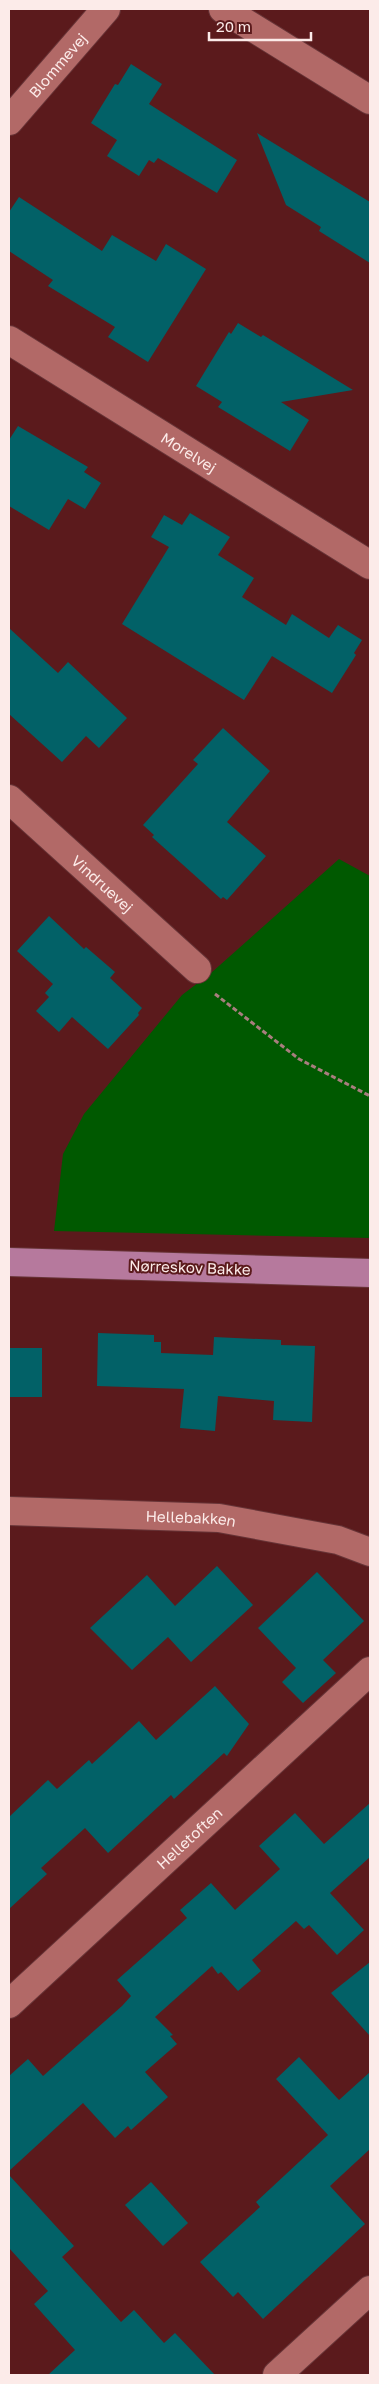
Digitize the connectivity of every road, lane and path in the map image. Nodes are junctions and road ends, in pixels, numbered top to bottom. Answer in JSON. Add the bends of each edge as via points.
{"nodes":[{"id":1,"x":106,"y":9,"type":"edge"},
{"id":2,"x":224,"y":9,"type":"edge"},
{"id":3,"x":370,"y":100,"type":"edge"},
{"id":4,"x":9,"y":122,"type":"edge"},
{"id":5,"x":9,"y":340,"type":"edge"},
{"id":6,"x":370,"y":565,"type":"edge"},
{"id":7,"x":9,"y":799,"type":"edge"},
{"id":8,"x":198,"y":969,"type":"joint"},
{"id":9,"x":370,"y":1096,"type":"edge"},
{"id":10,"x":9,"y":1262,"type":"edge"},
{"id":11,"x":370,"y":1273,"type":"edge"},
{"id":12,"x":9,"y":1512,"type":"edge"},
{"id":13,"x":370,"y":1552,"type":"edge"},
{"id":14,"x":370,"y":1671,"type":"edge"},
{"id":15,"x":9,"y":2004,"type":"edge"},
{"id":16,"x":370,"y":2290,"type":"edge"},
{"id":17,"x":278,"y":2375,"type":"edge"}],
"edges":[{"from":1,"to":4,"type":"street","name":"Blommevej"},
{"from":2,"to":3,"type":"street"},
{"from":5,"to":6,"type":"street","name":"Morelvej"},
{"from":7,"to":8,"type":"street","name":"Vindruevej"},
{"from":8,"to":9,"type":"path","via":[[210,989],[299,1059]]},
{"from":10,"to":11,"type":"main road","name":"Nørreskov Bakke"},
{"from":12,"to":13,"type":"street","name":"Hellebakken","via":[[220,1518],[338,1540]]},
{"from":14,"to":15,"type":"street","name":"Helletoften"},
{"from":16,"to":17,"type":"street"}]}
